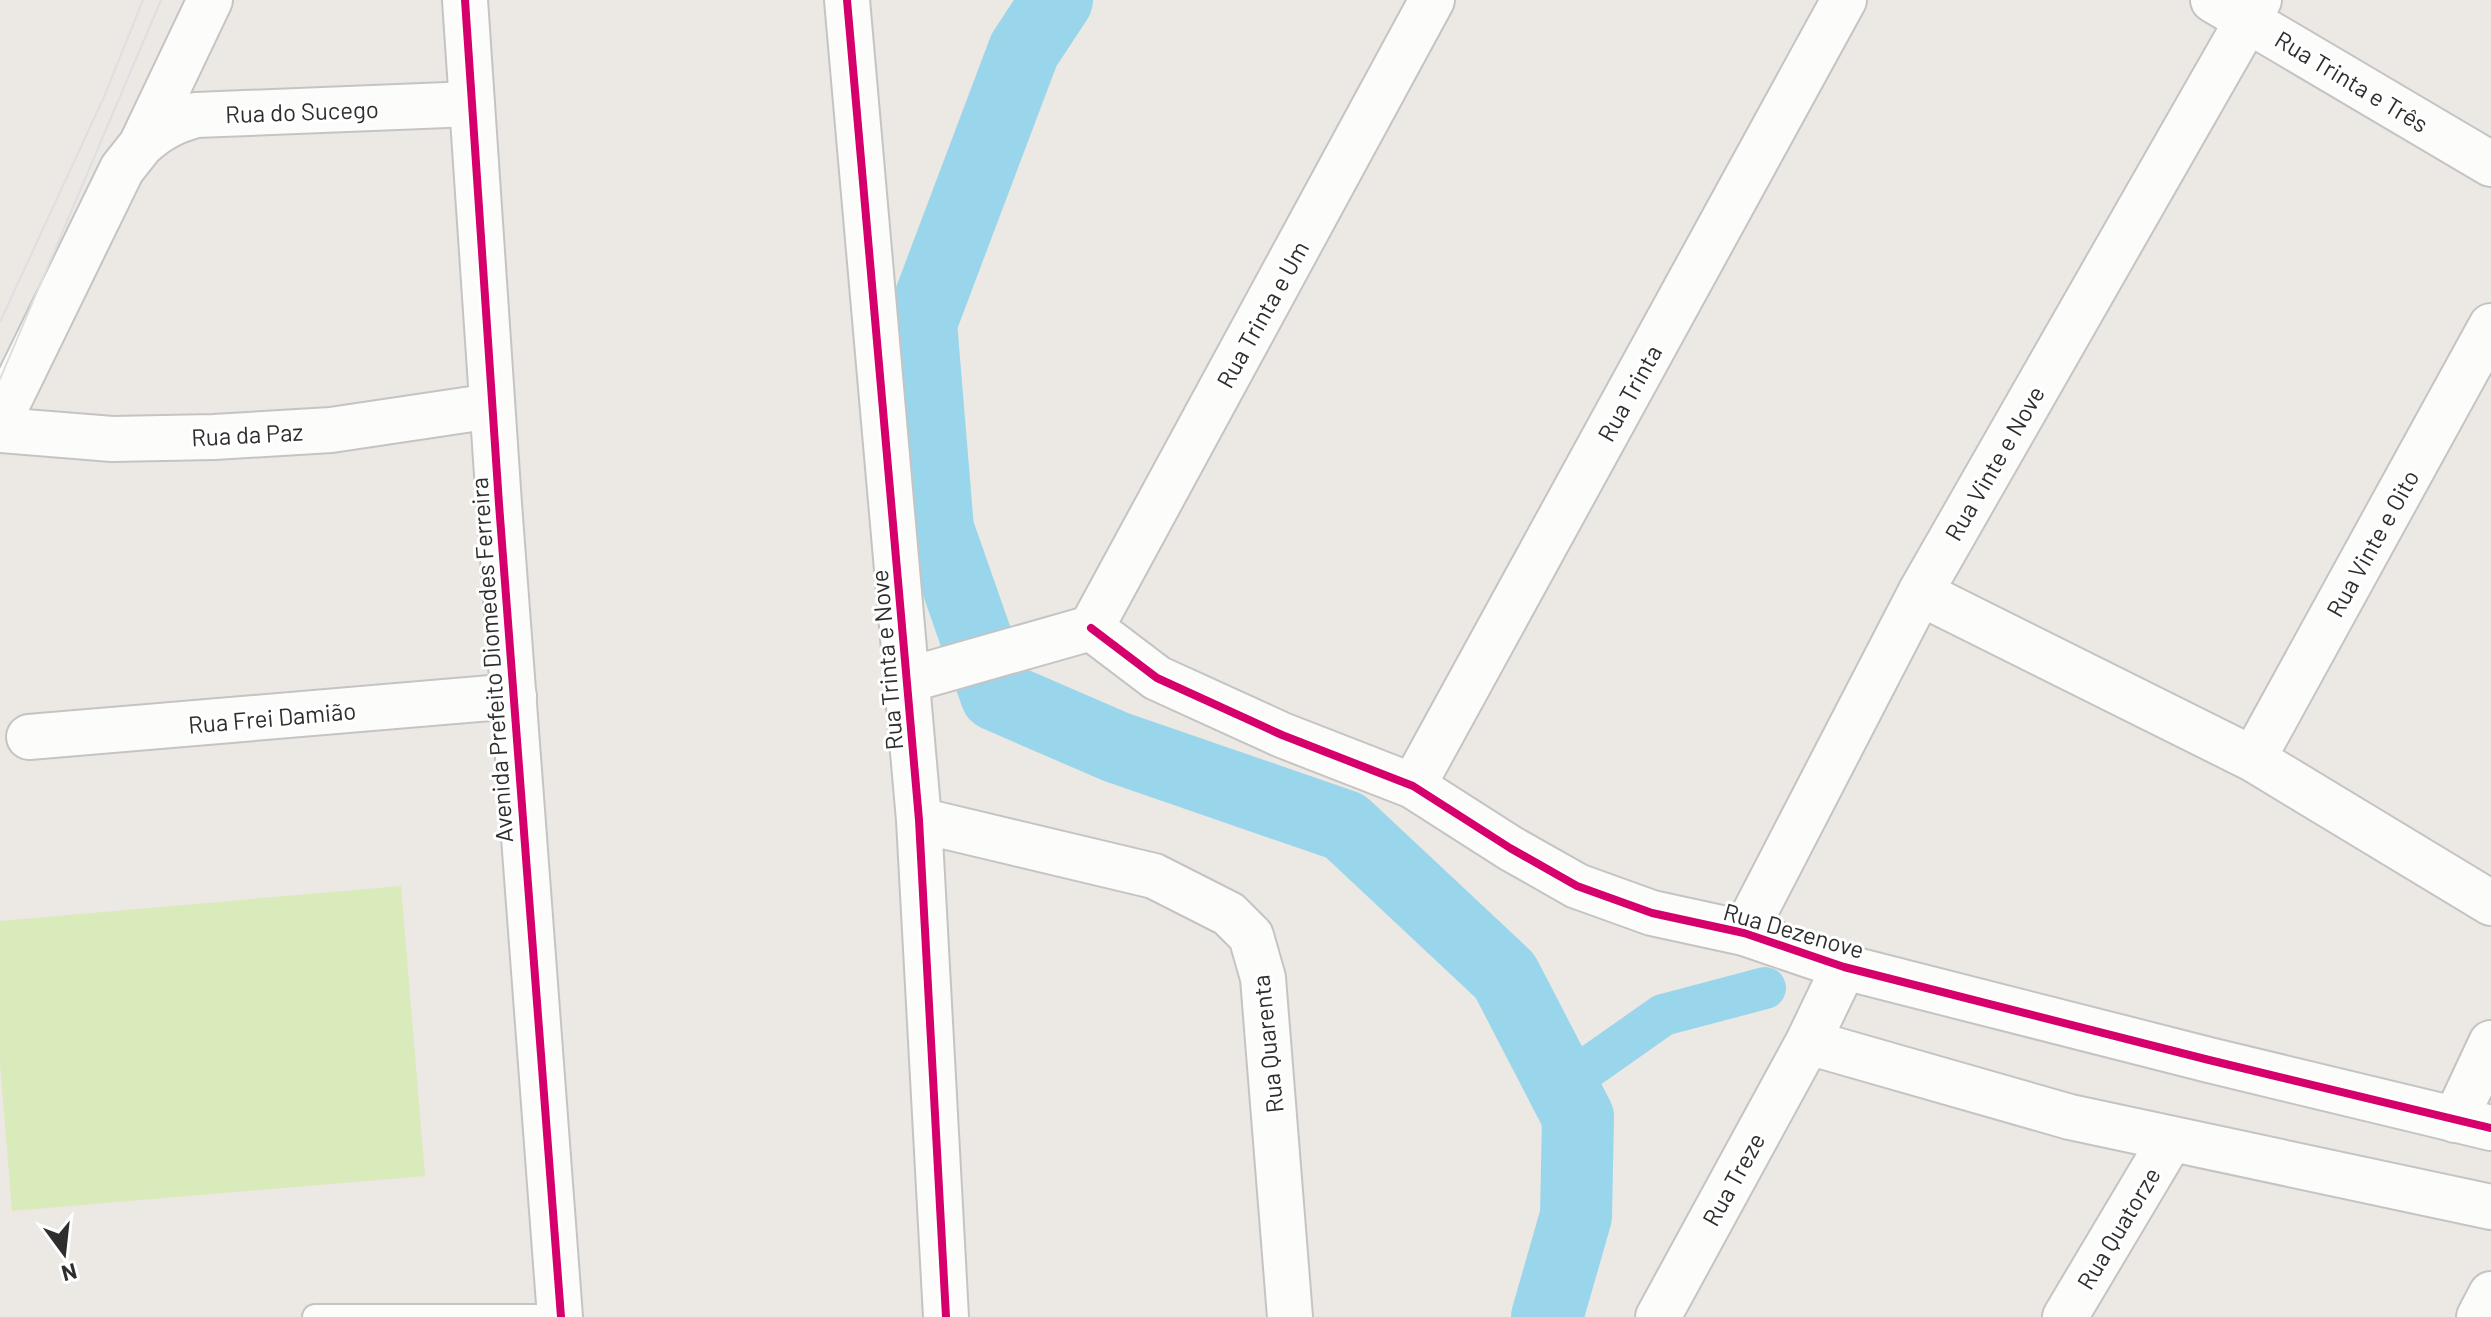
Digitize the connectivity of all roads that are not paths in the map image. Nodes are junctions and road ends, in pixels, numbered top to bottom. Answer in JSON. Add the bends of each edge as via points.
{"nodes":[{"id":1,"x":210,"y":0,"type":"edge"},
{"id":2,"x":465,"y":0,"type":"edge"},
{"id":3,"x":847,"y":0,"type":"edge"},
{"id":4,"x":1432,"y":0,"type":"edge"},
{"id":5,"x":1844,"y":0,"type":"edge"},
{"id":6,"x":2240,"y":7,"type":"edge"},
{"id":7,"x":472,"y":104,"type":"junction"},
{"id":8,"x":141,"y":145,"type":"junction"},
{"id":9,"x":2491,"y":164,"type":"edge"},
{"id":10,"x":2491,"y":326,"type":"edge"},
{"id":11,"x":492,"y":406,"type":"junction"},
{"id":12,"x":0,"y":419,"type":"edge"},
{"id":13,"x":0,"y":430,"type":"edge"},
{"id":14,"x":1920,"y":593,"type":"junction"},
{"id":15,"x":1091,"y":628,"type":"junction"},
{"id":16,"x":908,"y":680,"type":"junction"},
{"id":17,"x":514,"y":696,"type":"junction"},
{"id":18,"x":29,"y":737,"type":"dead end"},
{"id":19,"x":2253,"y":759,"type":"junction"},
{"id":20,"x":1413,"y":786,"type":"junction"},
{"id":21,"x":919,"y":820,"type":"junction"},
{"id":22,"x":2491,"y":903,"type":"edge"},
{"id":23,"x":1744,"y":933,"type":"junction"},
{"id":24,"x":1844,"y":967,"type":"junction"},
{"id":25,"x":1808,"y":1042,"type":"junction"},
{"id":26,"x":2491,"y":1043,"type":"edge"},
{"id":27,"x":2473,"y":1124,"type":"edge"},
{"id":28,"x":2171,"y":1139,"type":"junction"},
{"id":29,"x":2491,"y":1207,"type":"edge"},
{"id":30,"x":2491,"y":1294,"type":"edge"},
{"id":31,"x":315,"y":1317,"type":"edge"},
{"id":32,"x":560,"y":1317,"type":"edge"},
{"id":33,"x":946,"y":1317,"type":"edge"},
{"id":34,"x":1290,"y":1317,"type":"edge"},
{"id":35,"x":1658,"y":1317,"type":"edge"},
{"id":36,"x":2065,"y":1317,"type":"edge"},
{"id":37,"x":2479,"y":1317,"type":"edge"}],
"edges":[{"from":1,"to":8,"type":"street"},
{"from":2,"to":7,"type":"street","name":"Avenida Prefeito Diomedes Ferreira"},
{"from":3,"to":16,"type":"street","name":"Rua Trinta e Nove"},
{"from":4,"to":15,"type":"street","name":"Rua Trinta e Um"},
{"from":5,"to":20,"type":"street","name":"Rua Trinta"},
{"from":6,"to":9,"type":"street","name":"Rua Trinta e Três"},
{"from":6,"to":14,"type":"street","name":"Rua Vinte e Nove"},
{"from":7,"to":8,"type":"street","name":"Rua do Sucego","via":[[196,115],[174,121]]},
{"from":7,"to":11,"type":"street","name":"Avenida Prefeito Diomedes Ferreira"},
{"from":8,"to":12,"type":"street","via":[[122,169]]},
{"from":10,"to":19,"type":"street","name":"Rua Vinte e Oito"},
{"from":11,"to":13,"type":"street","name":"Rua da Paz","via":[[331,430],[214,437],[112,439]]},
{"from":11,"to":17,"type":"street","name":"Avenida Prefeito Diomedes Ferreira"},
{"from":14,"to":19,"type":"street"},
{"from":14,"to":23,"type":"street","name":"Rua Vinte e Nove"},
{"from":15,"to":16,"type":"street"},
{"from":15,"to":20,"type":"street","name":"Rua Dezenove","via":[[1157,678]]},
{"from":16,"to":21,"type":"street","name":"Rua Trinta e Nove"},
{"from":17,"to":18,"type":"street","name":"Rua Frei Damião"},
{"from":17,"to":32,"type":"street","name":"Avenida Prefeito Diomedes Ferreira"},
{"from":19,"to":22,"type":"street"},
{"from":20,"to":23,"type":"street","name":"Rua Dezenove","via":[[1577,886],[1652,913]]},
{"from":21,"to":33,"type":"street","name":"Rua Trinta e Nove"},
{"from":21,"to":34,"type":"street","name":"Rua Quarenta","via":[[1154,876],[1229,914],[1251,936],[1263,978]]},
{"from":23,"to":24,"type":"street","name":"Rua Dezenove"},
{"from":24,"to":25,"type":"street","name":"Rua Treze"},
{"from":24,"to":27,"type":"street","name":"Rua Dezenove"},
{"from":25,"to":28,"type":"street","via":[[2070,1117]]},
{"from":25,"to":35,"type":"street","name":"Rua Treze"},
{"from":26,"to":27,"type":"street"},
{"from":28,"to":29,"type":"street"},
{"from":28,"to":36,"type":"street","name":"Rua Quatorze"},
{"from":30,"to":37,"type":"street"},
{"from":31,"to":32,"type":"lane"}]}
